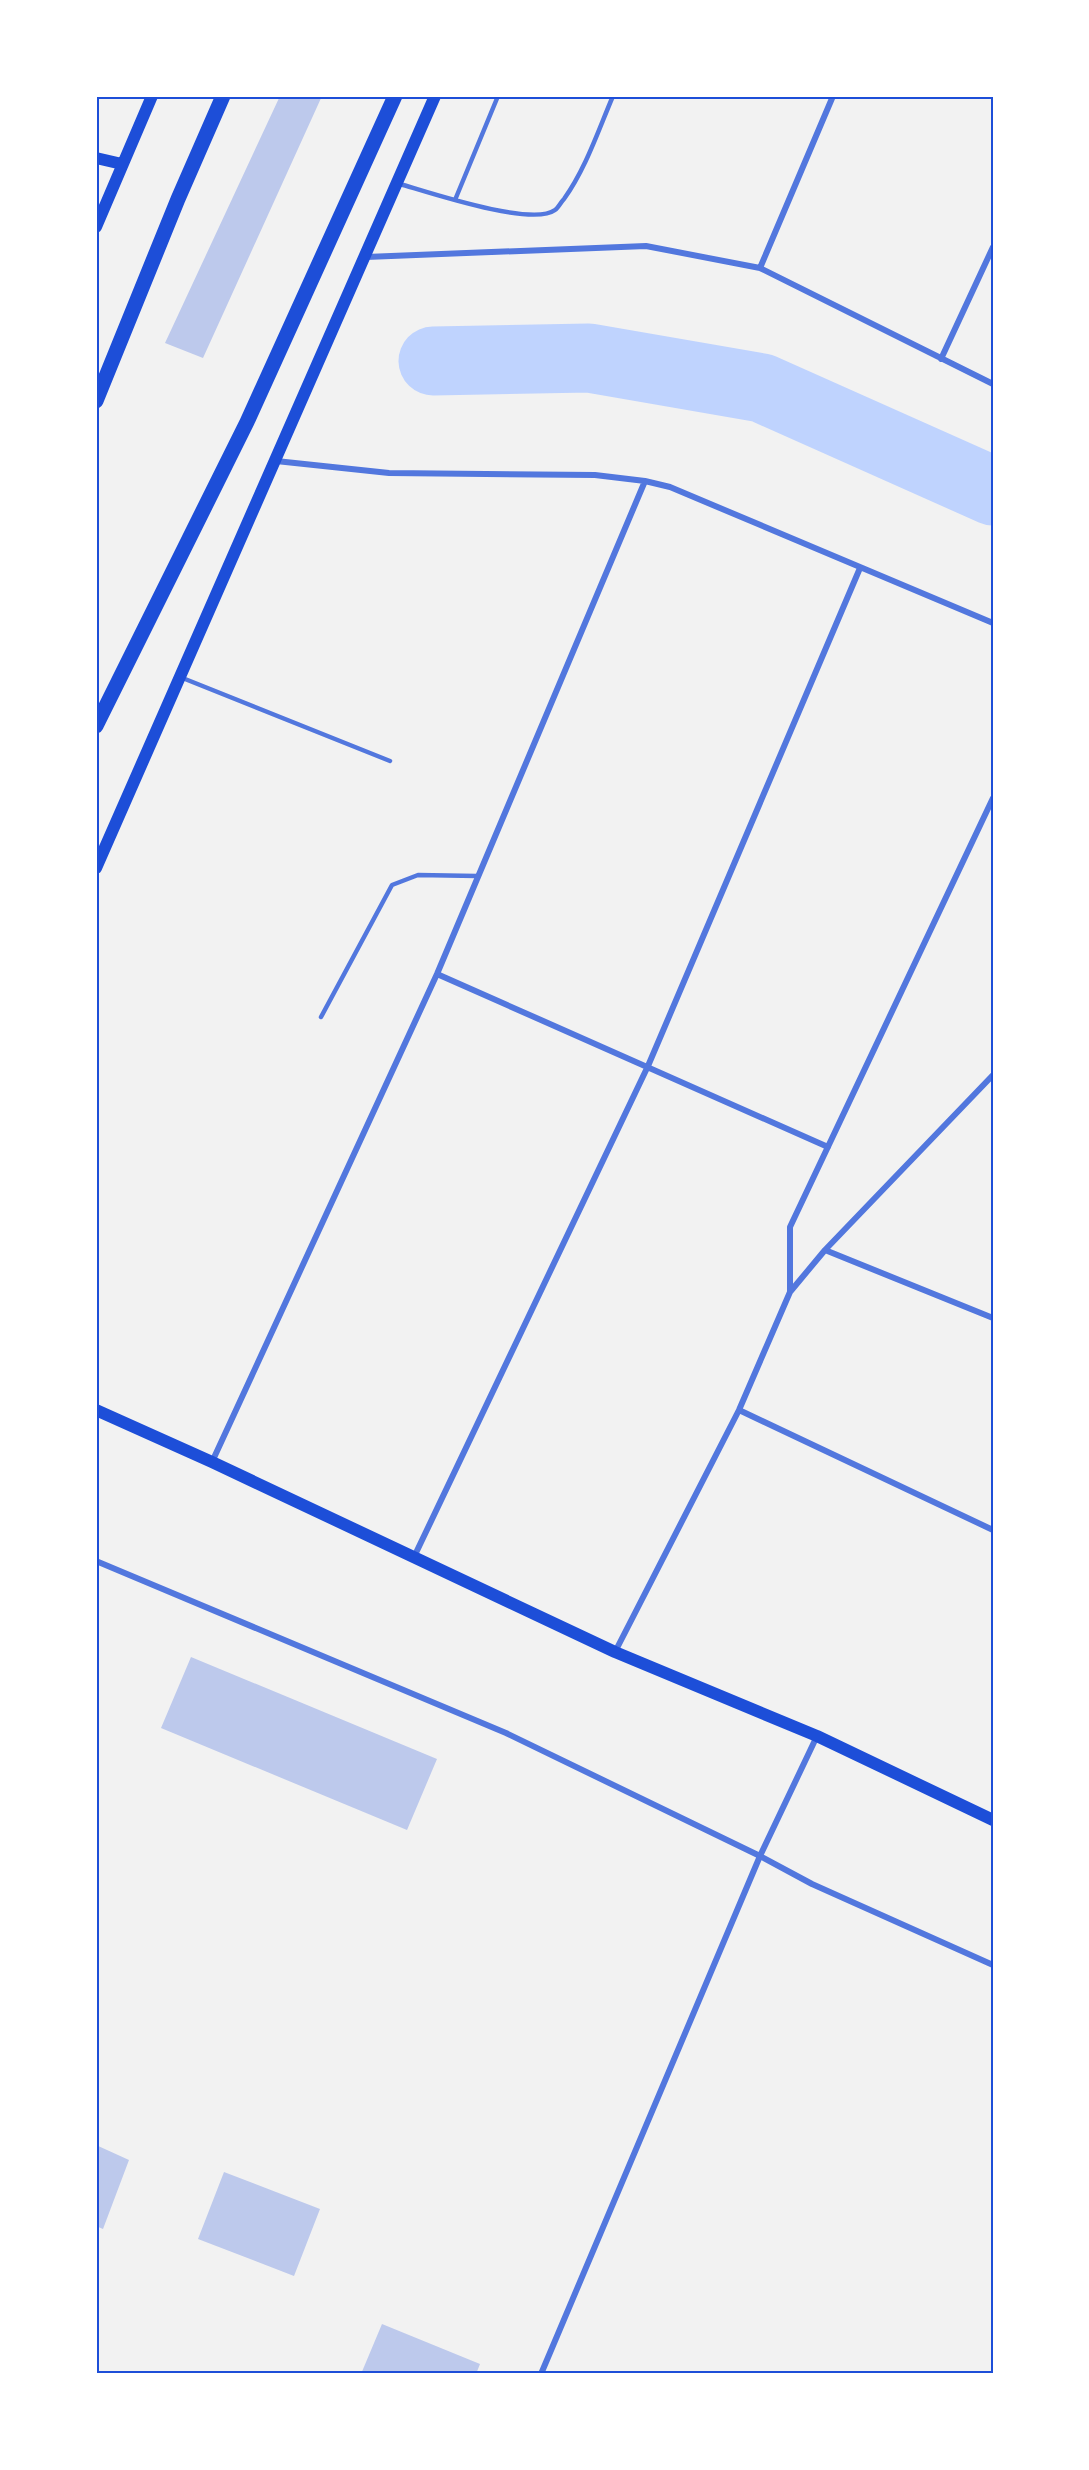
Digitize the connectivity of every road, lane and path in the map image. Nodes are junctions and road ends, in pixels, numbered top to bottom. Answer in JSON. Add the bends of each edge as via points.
{"nodes":[{"id":1,"x":152,"y":96,"type":"edge"},
{"id":2,"x":223,"y":96,"type":"edge"},
{"id":3,"x":395,"y":96,"type":"edge"},
{"id":4,"x":435,"y":96,"type":"edge"},
{"id":5,"x":498,"y":96,"type":"edge"},
{"id":6,"x":613,"y":96,"type":"edge"},
{"id":7,"x":834,"y":96,"type":"edge"},
{"id":8,"x":96,"y":158,"type":"edge"},
{"id":9,"x":122,"y":164,"type":"junction"},
{"id":10,"x":397,"y":183,"type":"junction"},
{"id":11,"x":455,"y":200,"type":"junction"},
{"id":12,"x":96,"y":227,"type":"edge"},
{"id":13,"x":993,"y":247,"type":"edge"},
{"id":14,"x":365,"y":256,"type":"junction"},
{"id":15,"x":760,"y":268,"type":"junction"},
{"id":16,"x":941,"y":359,"type":"junction"},
{"id":17,"x":993,"y":384,"type":"edge"},
{"id":18,"x":96,"y":401,"type":"edge"},
{"id":19,"x":276,"y":461,"type":"junction"},
{"id":20,"x":645,"y":481,"type":"junction"},
{"id":21,"x":860,"y":568,"type":"junction"},
{"id":22,"x":993,"y":622,"type":"edge"},
{"id":23,"x":180,"y":676,"type":"junction"},
{"id":24,"x":96,"y":726,"type":"edge"},
{"id":25,"x":390,"y":761,"type":"dead end"},
{"id":26,"x":993,"y":798,"type":"edge"},
{"id":27,"x":96,"y":868,"type":"edge"},
{"id":28,"x":477,"y":876,"type":"junction"},
{"id":29,"x":436,"y":974,"type":"junction"},
{"id":30,"x":321,"y":1017,"type":"dead end"},
{"id":31,"x":648,"y":1066,"type":"junction"},
{"id":32,"x":993,"y":1075,"type":"edge"},
{"id":33,"x":828,"y":1146,"type":"junction"},
{"id":34,"x":825,"y":1250,"type":"junction"},
{"id":35,"x":790,"y":1292,"type":"junction"},
{"id":36,"x":993,"y":1318,"type":"edge"},
{"id":37,"x":96,"y":1410,"type":"edge"},
{"id":38,"x":739,"y":1410,"type":"junction"},
{"id":39,"x":212,"y":1462,"type":"junction"},
{"id":40,"x":993,"y":1530,"type":"edge"},
{"id":41,"x":413,"y":1559,"type":"junction"},
{"id":42,"x":96,"y":1561,"type":"edge"},
{"id":43,"x":615,"y":1652,"type":"junction"},
{"id":44,"x":817,"y":1736,"type":"junction"},
{"id":45,"x":993,"y":1820,"type":"edge"},
{"id":46,"x":760,"y":1856,"type":"junction"},
{"id":47,"x":993,"y":1965,"type":"edge"},
{"id":48,"x":541,"y":2374,"type":"edge"}],
"edges":[{"from":1,"to":9,"type":"main road"},
{"from":2,"to":18,"type":"main road"},
{"from":3,"to":24,"type":"main road","via":[[247,422]]},
{"from":4,"to":10,"type":"main road"},
{"from":5,"to":11,"type":"lane"},
{"from":6,"to":11,"type":"lane","via":[[579,178],[555,210],[537,216]]},
{"from":7,"to":15,"type":"street"},
{"from":8,"to":9,"type":"main road"},
{"from":9,"to":12,"type":"main road"},
{"from":10,"to":11,"type":"lane"},
{"from":10,"to":14,"type":"main road"},
{"from":13,"to":16,"type":"street"},
{"from":14,"to":15,"type":"street","via":[[646,246]]},
{"from":14,"to":19,"type":"main road"},
{"from":15,"to":16,"type":"street"},
{"from":16,"to":17,"type":"street"},
{"from":19,"to":20,"type":"street","via":[[389,472],[595,475]]},
{"from":19,"to":23,"type":"main road"},
{"from":20,"to":21,"type":"street"},
{"from":20,"to":28,"type":"street"},
{"from":21,"to":22,"type":"street"},
{"from":21,"to":31,"type":"street"},
{"from":23,"to":25,"type":"lane"},
{"from":23,"to":27,"type":"main road"},
{"from":26,"to":33,"type":"street"},
{"from":28,"to":29,"type":"street"},
{"from":28,"to":30,"type":"lane","via":[[418,875],[392,885]]},
{"from":29,"to":31,"type":"street"},
{"from":29,"to":39,"type":"street"},
{"from":31,"to":33,"type":"street"},
{"from":31,"to":41,"type":"street"},
{"from":32,"to":34,"type":"street"},
{"from":33,"to":35,"type":"street","via":[[790,1227]]},
{"from":34,"to":35,"type":"street"},
{"from":34,"to":36,"type":"street"},
{"from":35,"to":38,"type":"street"},
{"from":37,"to":39,"type":"main road"},
{"from":38,"to":40,"type":"street"},
{"from":38,"to":43,"type":"street"},
{"from":39,"to":41,"type":"main road"},
{"from":41,"to":43,"type":"main road"},
{"from":42,"to":46,"type":"street","via":[[506,1733]]},
{"from":43,"to":44,"type":"main road"},
{"from":44,"to":45,"type":"main road"},
{"from":44,"to":46,"type":"street"},
{"from":46,"to":47,"type":"street","via":[[812,1884]]},
{"from":46,"to":48,"type":"street"}]}
